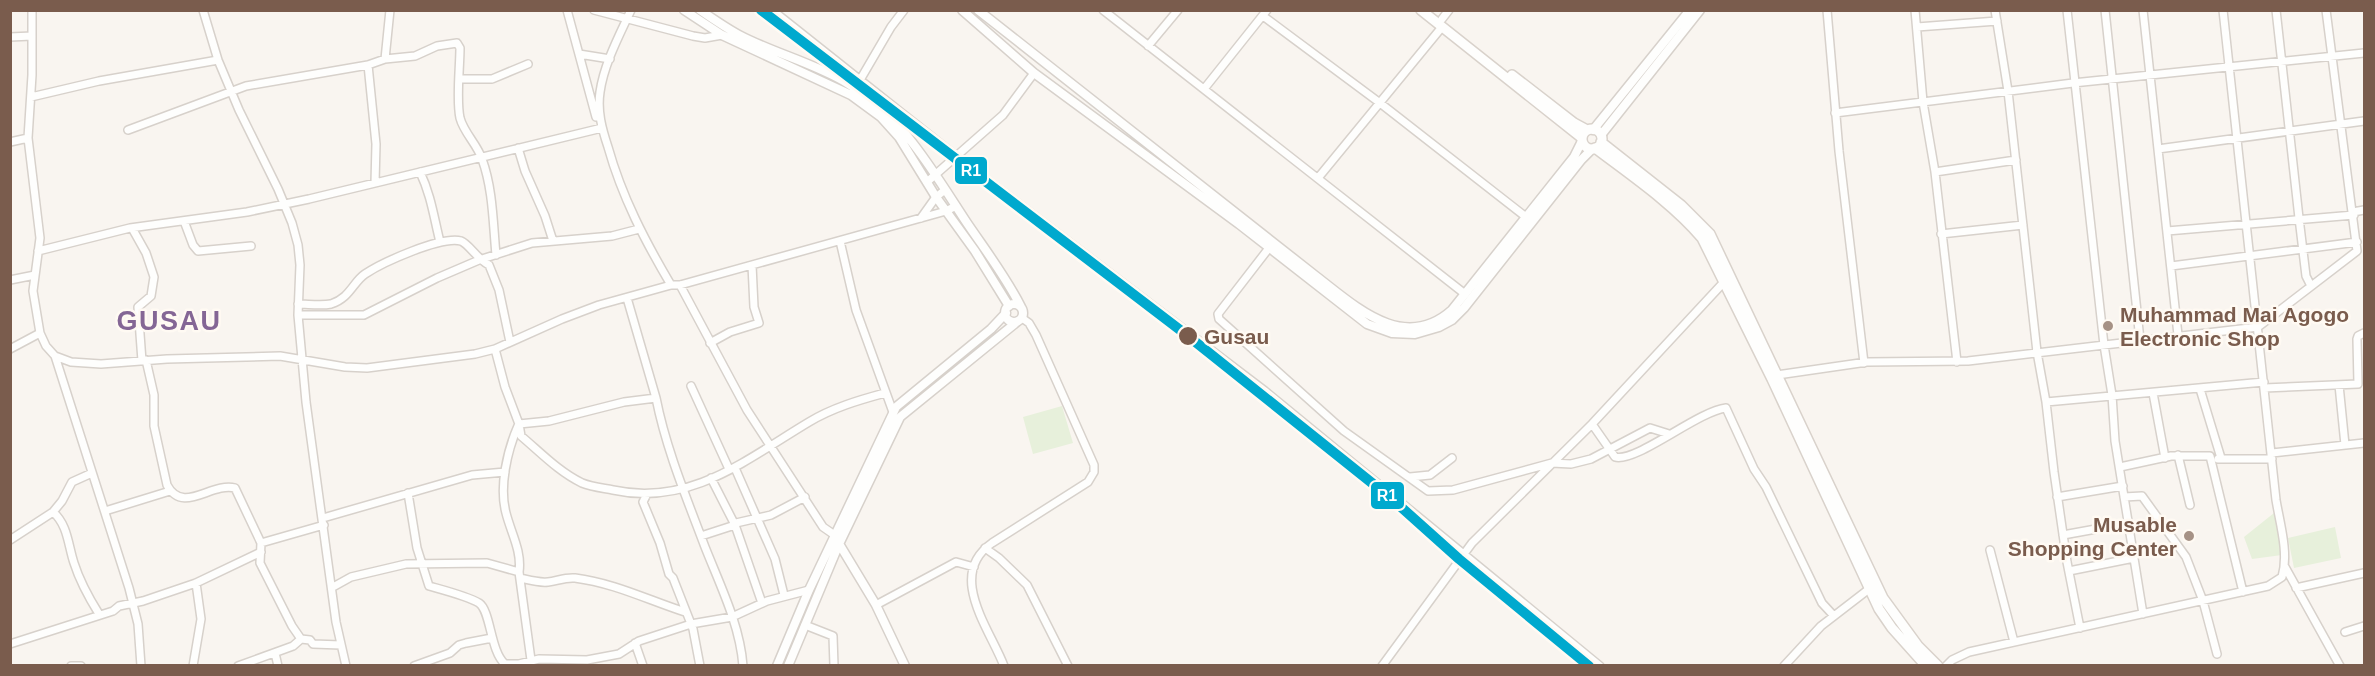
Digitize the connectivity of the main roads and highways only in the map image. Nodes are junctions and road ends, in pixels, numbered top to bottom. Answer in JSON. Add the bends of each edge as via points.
{"nodes":[{"id":1,"x":1421,"y":10,"type":"edge"},
{"id":2,"x":1431,"y":10,"type":"edge"},
{"id":3,"x":1442,"y":23,"type":"junction"},
{"id":4,"x":1592,"y":139,"type":"junction"},
{"id":5,"x":1926,"y":666,"type":"edge"},
{"id":6,"x":1938,"y":666,"type":"edge"}],
"edges":[{"from":1,"to":3,"type":"main road"},
{"from":2,"to":3,"type":"main road"},
{"from":3,"to":4,"type":"main road"},
{"from":4,"to":5,"type":"main road","via":[[1685,219],[1706,244],[1869,589],[1892,628]]},
{"from":4,"to":6,"type":"main road","via":[[1681,205],[1710,234],[1883,598]]}]}
